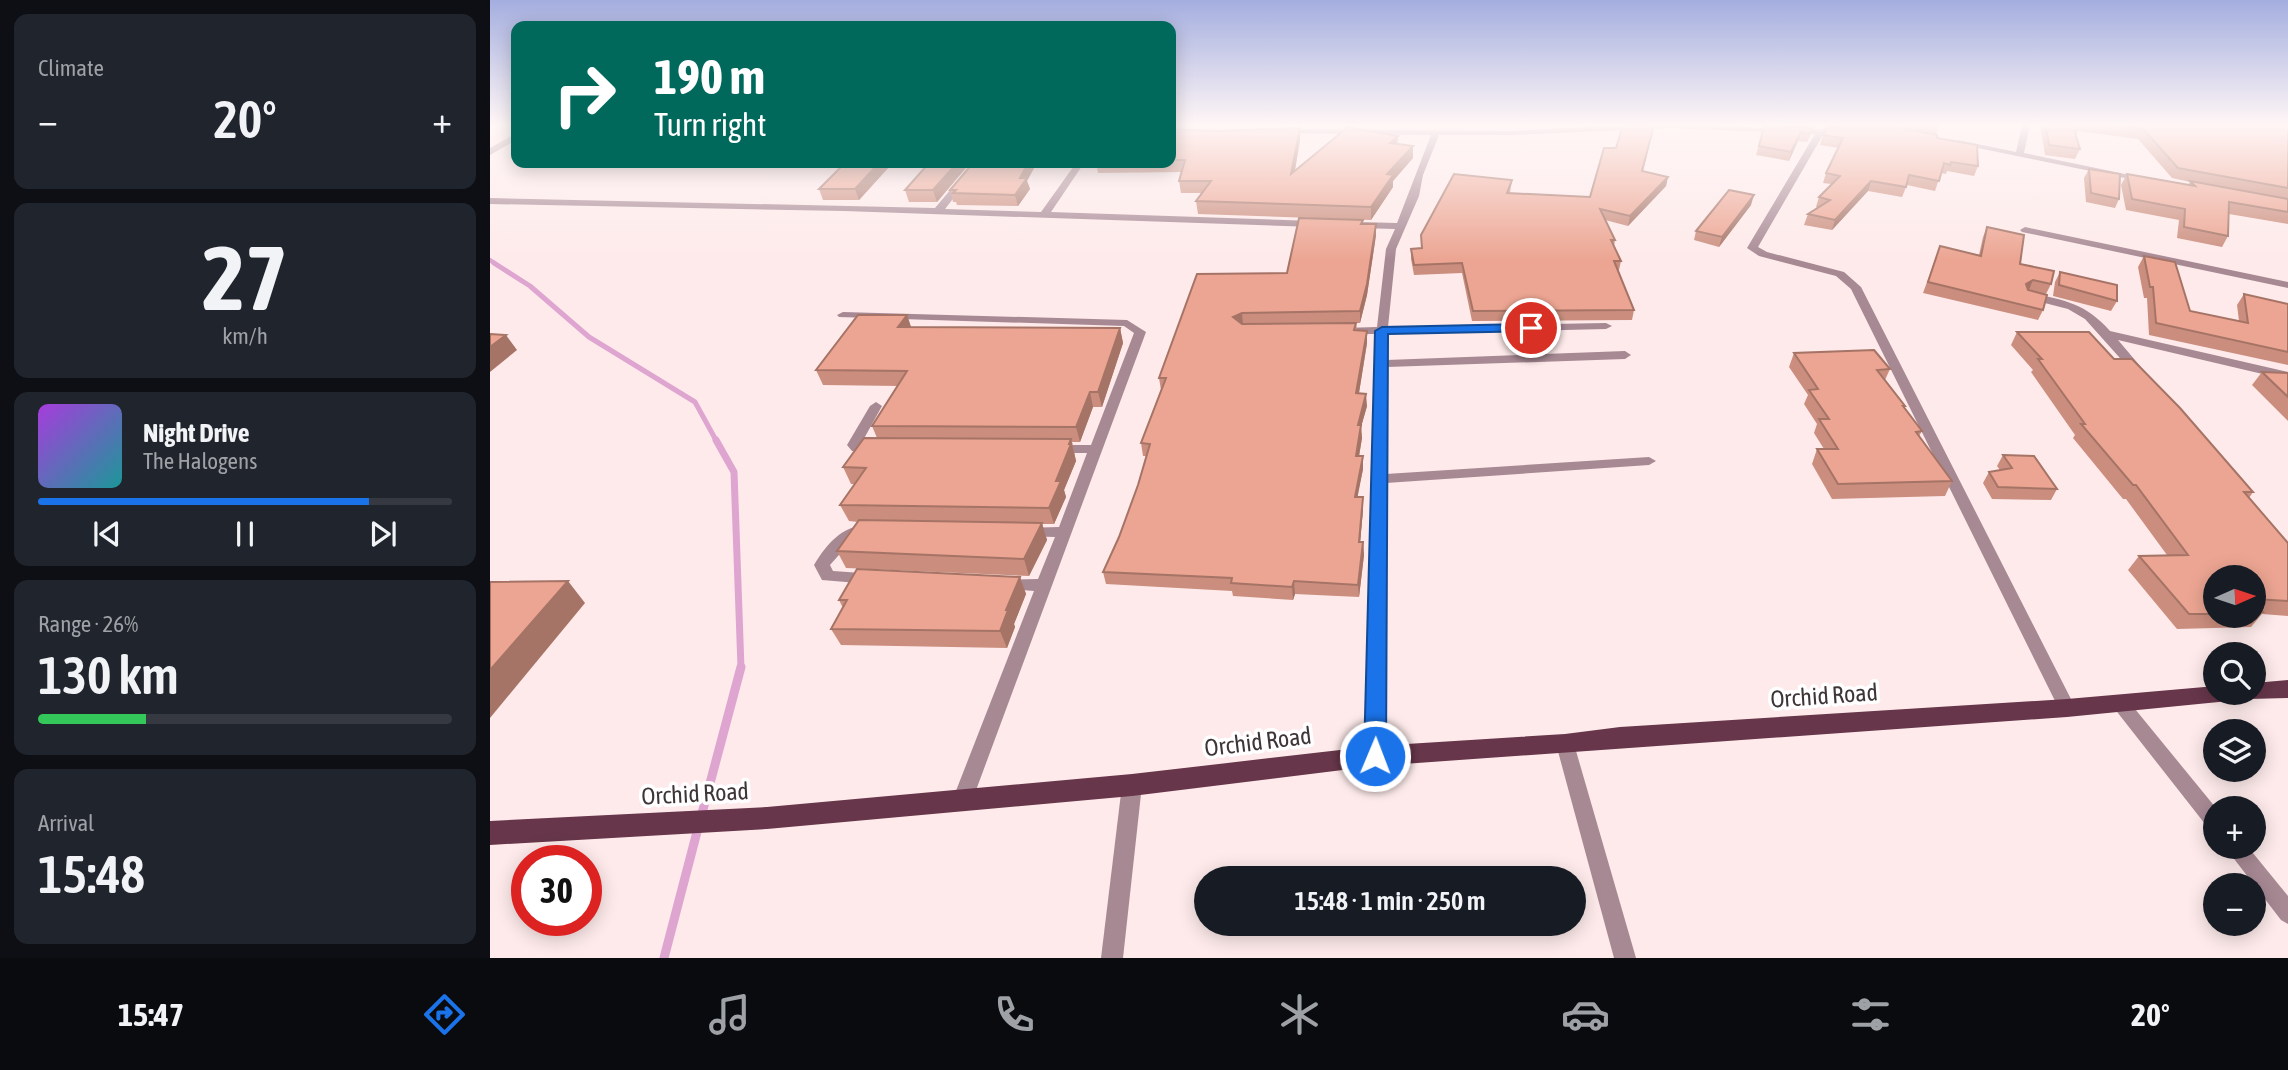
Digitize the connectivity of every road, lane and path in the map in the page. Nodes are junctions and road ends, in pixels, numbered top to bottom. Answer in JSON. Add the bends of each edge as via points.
{"nodes":[{"id":1,"x":972,"y":170,"type":"edge"},
{"id":2,"x":1075,"y":170,"type":"edge"},
{"id":3,"x":1421,"y":170,"type":"edge"},
{"id":4,"x":1798,"y":170,"type":"edge"},
{"id":5,"x":2100,"y":170,"type":"edge"},
{"id":6,"x":2153,"y":180,"type":"edge"},
{"id":7,"x":490,"y":201,"type":"edge"},
{"id":8,"x":938,"y":211,"type":"junction"},
{"id":9,"x":1044,"y":215,"type":"junction"},
{"id":10,"x":1324,"y":225,"type":"edge"},
{"id":11,"x":1349,"y":225,"type":"edge"},
{"id":12,"x":1400,"y":226,"type":"junction"},
{"id":13,"x":2025,"y":230,"type":"dead end"},
{"id":14,"x":2288,"y":285,"type":"edge"},
{"id":15,"x":2028,"y":296,"type":"edge"},
{"id":16,"x":843,"y":315,"type":"dead end"},
{"id":17,"x":1606,"y":327,"type":"dead end"},
{"id":18,"x":1327,"y":331,"type":"edge"},
{"id":19,"x":1382,"y":331,"type":"junction"},
{"id":20,"x":2106,"y":334,"type":"junction"},
{"id":21,"x":1625,"y":355,"type":"dead end"},
{"id":22,"x":1381,"y":364,"type":"junction"},
{"id":23,"x":2288,"y":376,"type":"edge"},
{"id":24,"x":2152,"y":387,"type":"edge"},
{"id":25,"x":876,"y":406,"type":"dead end"},
{"id":26,"x":892,"y":448,"type":"edge"},
{"id":27,"x":1041,"y":449,"type":"edge"},
{"id":28,"x":1095,"y":449,"type":"junction"},
{"id":29,"x":1648,"y":461,"type":"dead end"},
{"id":30,"x":1379,"y":479,"type":"junction"},
{"id":31,"x":884,"y":530,"type":"edge"},
{"id":32,"x":1008,"y":531,"type":"edge"},
{"id":33,"x":1064,"y":532,"type":"junction"},
{"id":34,"x":882,"y":578,"type":"edge"},
{"id":35,"x":990,"y":583,"type":"edge"},
{"id":36,"x":1044,"y":585,"type":"junction"},
{"id":37,"x":2288,"y":689,"type":"edge"},
{"id":38,"x":2266,"y":691,"type":"edge"},
{"id":39,"x":2203,"y":696,"type":"edge"},
{"id":40,"x":2120,"y":703,"type":"junction"},
{"id":41,"x":2067,"y":708,"type":"junction"},
{"id":42,"x":1565,"y":744,"type":"junction"},
{"id":43,"x":1375,"y":756,"type":"junction"},
{"id":44,"x":1132,"y":785,"type":"junction"},
{"id":45,"x":962,"y":801,"type":"junction"},
{"id":46,"x":2203,"y":807,"type":"edge"},
{"id":47,"x":490,"y":834,"type":"edge"},
{"id":48,"x":2245,"y":859,"type":"edge"},
{"id":49,"x":2288,"y":913,"type":"edge"},
{"id":50,"x":1112,"y":958,"type":"edge"},
{"id":51,"x":1625,"y":958,"type":"edge"}],
"edges":[{"from":1,"to":8,"type":"street"},
{"from":2,"to":9,"type":"street"},
{"from":3,"to":12,"type":"street"},
{"from":4,"to":41,"type":"street","via":[[1752,248],[1840,274],[1856,287]]},
{"from":5,"to":6,"type":"street"},
{"from":7,"to":8,"type":"street"},
{"from":8,"to":9,"type":"street"},
{"from":9,"to":10,"type":"street"},
{"from":11,"to":12,"type":"street"},
{"from":12,"to":19,"type":"street","via":[[1391,249]]},
{"from":13,"to":14,"type":"street"},
{"from":15,"to":20,"type":"street","via":[[2081,309]]},
{"from":16,"to":28,"type":"street","via":[[1127,323],[1140,332]]},
{"from":17,"to":19,"type":"street"},
{"from":18,"to":19,"type":"street"},
{"from":19,"to":22,"type":"street"},
{"from":20,"to":23,"type":"street"},
{"from":20,"to":24,"type":"street"},
{"from":21,"to":22,"type":"street"},
{"from":22,"to":30,"type":"street"},
{"from":25,"to":26,"type":"street","via":[[854,445]]},
{"from":27,"to":28,"type":"street"},
{"from":28,"to":33,"type":"street"},
{"from":29,"to":30,"type":"street"},
{"from":30,"to":43,"type":"street"},
{"from":31,"to":34,"type":"street","via":[[856,529],[844,534],[822,565],[828,576]]},
{"from":32,"to":33,"type":"street"},
{"from":33,"to":36,"type":"street"},
{"from":35,"to":36,"type":"street"},
{"from":36,"to":45,"type":"street"},
{"from":37,"to":38,"type":"main road"},
{"from":39,"to":40,"type":"main road","name":"Orchid Road"},
{"from":40,"to":41,"type":"main road","name":"Orchid Road"},
{"from":40,"to":46,"type":"street"},
{"from":41,"to":42,"type":"main road","name":"Orchid Road"},
{"from":42,"to":43,"type":"main road","name":"Orchid Road"},
{"from":42,"to":51,"type":"street"},
{"from":43,"to":44,"type":"main road","name":"Orchid Road"},
{"from":44,"to":45,"type":"main road","name":"Orchid Road"},
{"from":44,"to":50,"type":"street"},
{"from":45,"to":47,"type":"main road","name":"Orchid Road"},
{"from":48,"to":49,"type":"street"}]}
